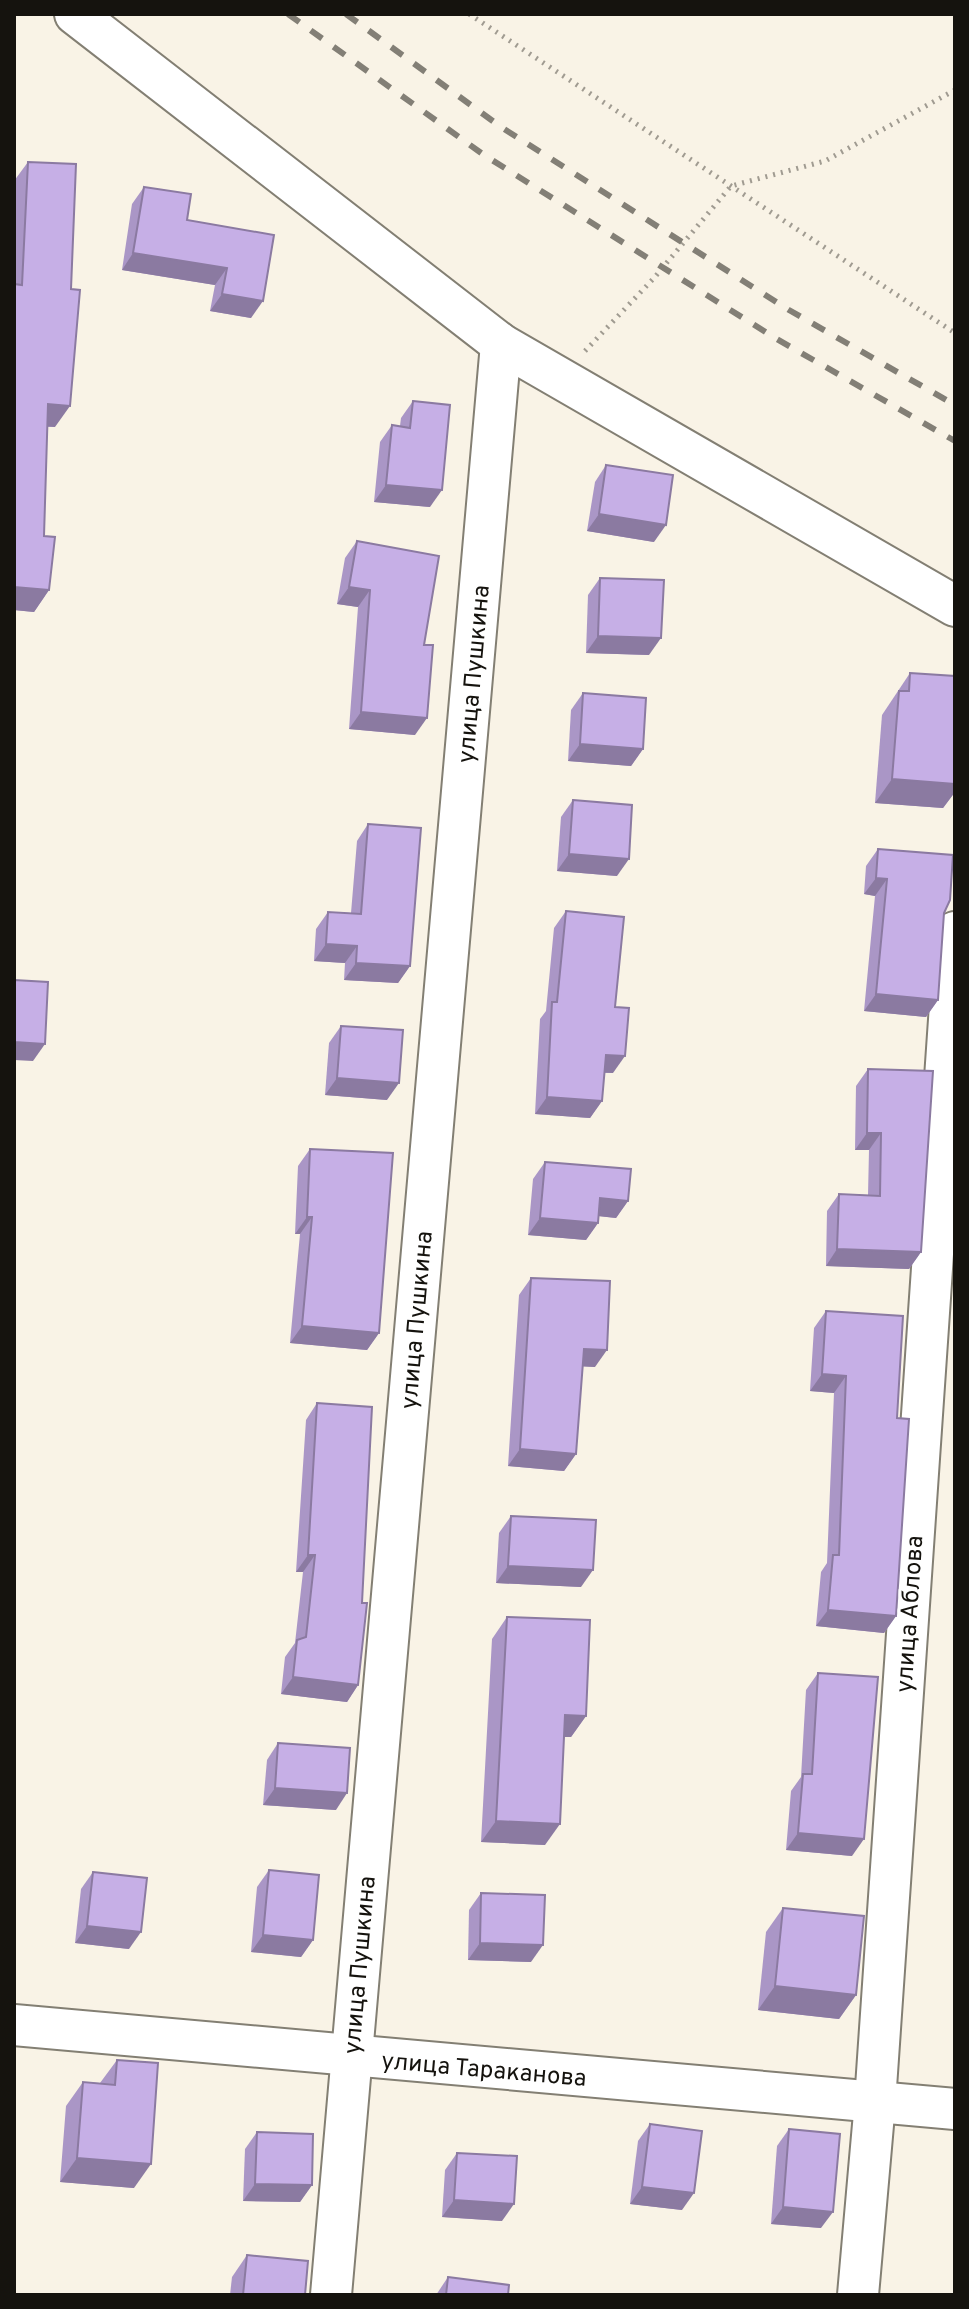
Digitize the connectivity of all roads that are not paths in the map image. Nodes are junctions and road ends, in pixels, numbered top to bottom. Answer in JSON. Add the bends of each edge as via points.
{"nodes":[{"id":1,"x":58,"y":14,"type":"edge"},
{"id":2,"x":85,"y":21,"type":"edge"},
{"id":3,"x":501,"y":344,"type":"junction"},
{"id":4,"x":955,"y":606,"type":"edge"},
{"id":5,"x":955,"y":932,"type":"edge"},
{"id":6,"x":14,"y":2025,"type":"edge"},
{"id":7,"x":351,"y":2058,"type":"junction"},
{"id":8,"x":875,"y":2102,"type":"junction"},
{"id":9,"x":955,"y":2109,"type":"edge"},
{"id":10,"x":331,"y":2295,"type":"edge"},
{"id":11,"x":858,"y":2295,"type":"edge"}],
"edges":[{"from":1,"to":2,"type":"street"},
{"from":2,"to":3,"type":"street"},
{"from":3,"to":4,"type":"street"},
{"from":3,"to":7,"type":"street","name":"улица Пушкина"},
{"from":5,"to":8,"type":"street","name":"улица Аблова"},
{"from":6,"to":7,"type":"street","name":"улица Тараканова"},
{"from":7,"to":8,"type":"street","name":"улица Тараканова"},
{"from":7,"to":10,"type":"street","name":"улица Пушкина"},
{"from":8,"to":9,"type":"street","name":"улица Тараканова"},
{"from":8,"to":11,"type":"street","name":"улица Аблова"}]}
